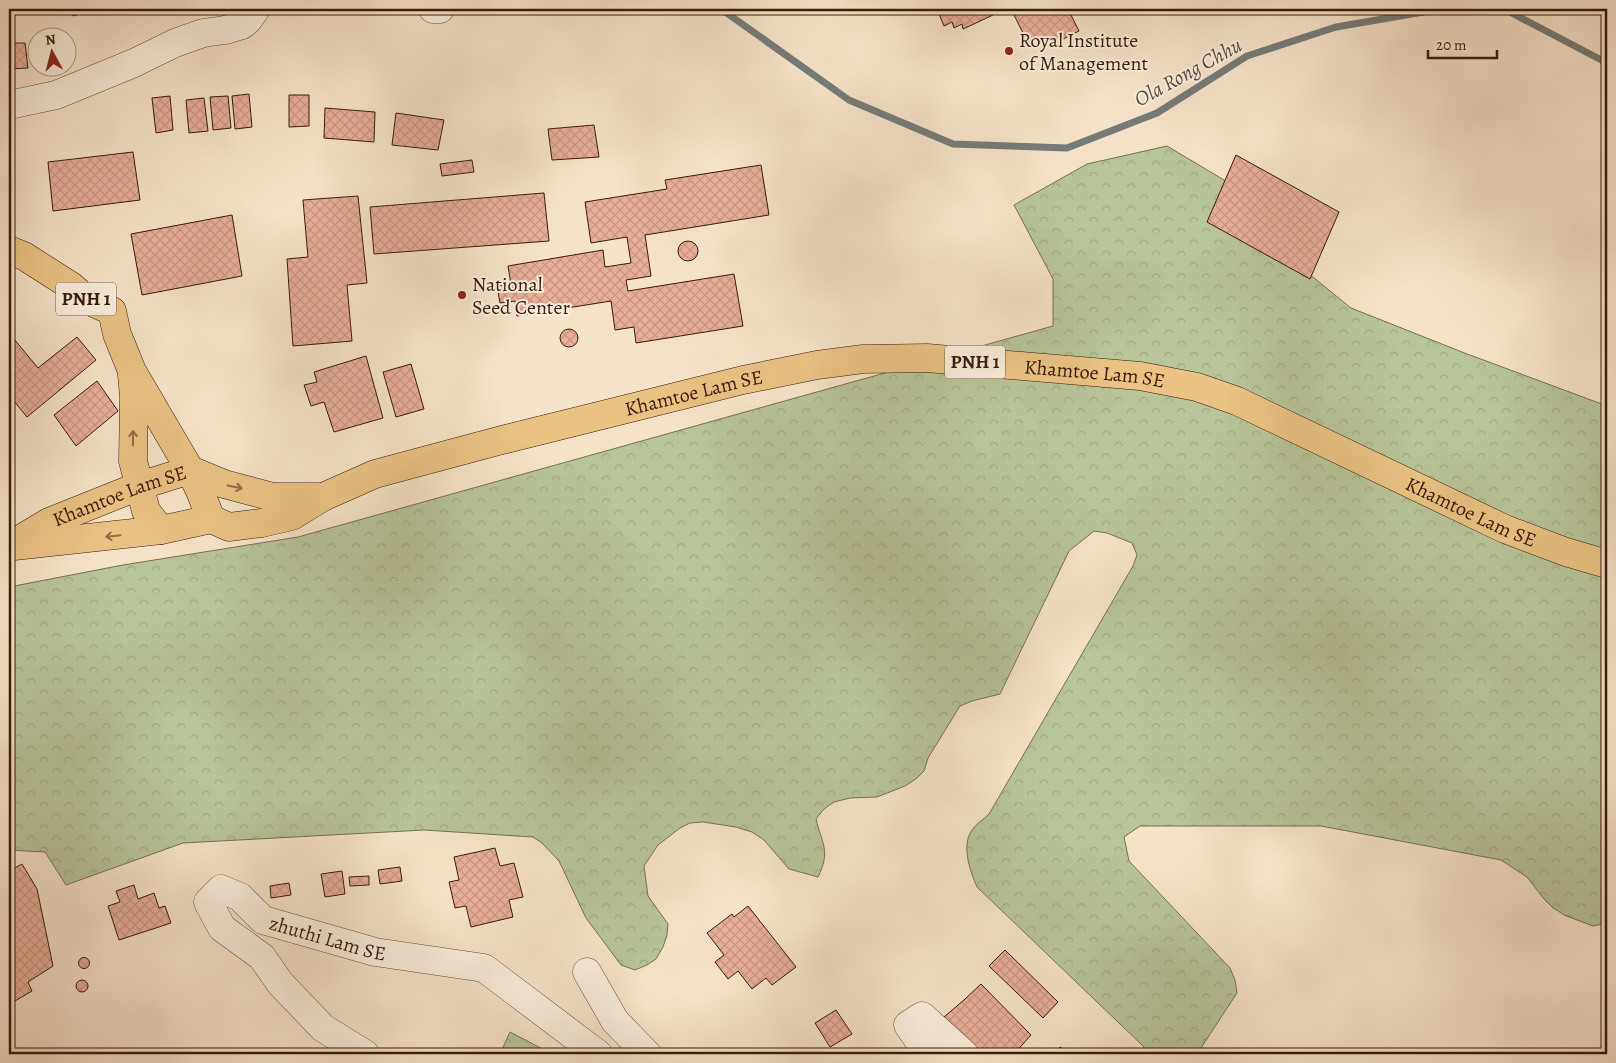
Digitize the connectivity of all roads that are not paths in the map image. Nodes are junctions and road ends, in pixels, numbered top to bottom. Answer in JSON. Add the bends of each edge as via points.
{"nodes":[{"id":1,"x":256,"y":9,"type":"edge"},
{"id":2,"x":434,"y":9,"type":"edge"},
{"id":3,"x":440,"y":9,"type":"edge"},
{"id":4,"x":9,"y":105,"type":"edge"},
{"id":5,"x":9,"y":250,"type":"edge"},
{"id":6,"x":132,"y":371,"type":"junction"},
{"id":7,"x":190,"y":470,"type":"junction"},
{"id":8,"x":139,"y":486,"type":"junction"},
{"id":9,"x":323,"y":497,"type":"junction"},
{"id":10,"x":210,"y":519,"type":"junction"},
{"id":11,"x":161,"y":530,"type":"junction"},
{"id":12,"x":9,"y":546,"type":"edge"},
{"id":13,"x":1607,"y":564,"type":"edge"},
{"id":14,"x":586,"y":972,"type":"dead end"},
{"id":15,"x":365,"y":1054,"type":"edge"},
{"id":16,"x":598,"y":1054,"type":"edge"},
{"id":17,"x":647,"y":1054,"type":"edge"},
{"id":18,"x":928,"y":1054,"type":"edge"},
{"id":19,"x":964,"y":1054,"type":"edge"}],
"edges":[{"from":1,"to":4,"type":"street","via":[[242,25],[175,43],[56,95]]},
{"from":2,"to":3,"type":"street"},
{"from":5,"to":6,"type":"main road","number":"PNH 1","via":[[71,286],[87,300],[112,311]]},
{"from":6,"to":7,"type":"main road","number":"PNH 1"},
{"from":8,"to":6,"type":"main road","number":"PNH 1","one_way":true,"via":[[133,461]]},
{"from":7,"to":8,"type":"main road","name":"Khamtoe Lam SE"},
{"from":7,"to":9,"type":"main road","name":"Khamtoe Lam SE","number":"PNH 1","one_way":true,"via":[[267,496]]},
{"from":7,"to":10,"type":"main road"},
{"from":8,"to":11,"type":"main road","number":"PNH 1","via":[[146,511]]},
{"from":8,"to":12,"type":"main road","name":"Khamtoe Lam SE","via":[[49,522]]},
{"from":9,"to":10,"type":"main road","name":"Khamtoe Lam SE","number":"PNH 1","via":[[292,516],[262,523],[229,527]]},
{"from":9,"to":13,"type":"main road","name":"Khamtoe Lam SE","number":"PNH 1","via":[[375,474],[742,380],[863,358],[927,358],[1140,376],[1197,387],[1237,401],[1505,528]]},
{"from":10,"to":11,"type":"main road","name":"Khamtoe Lam SE"},
{"from":11,"to":12,"type":"main road","name":"Khamtoe Lam SE","one_way":true},
{"from":14,"to":17,"type":"street","via":[[615,1021]]},
{"from":15,"to":16,"type":"street","name":"zhuthi Lam SE","via":[[323,1028],[280,983],[262,958],[222,928],[208,902],[222,889],[240,897],[263,920],[375,952],[484,968]]},
{"from":18,"to":19,"type":"street","via":[[908,1025],[922,1016]]}]}
